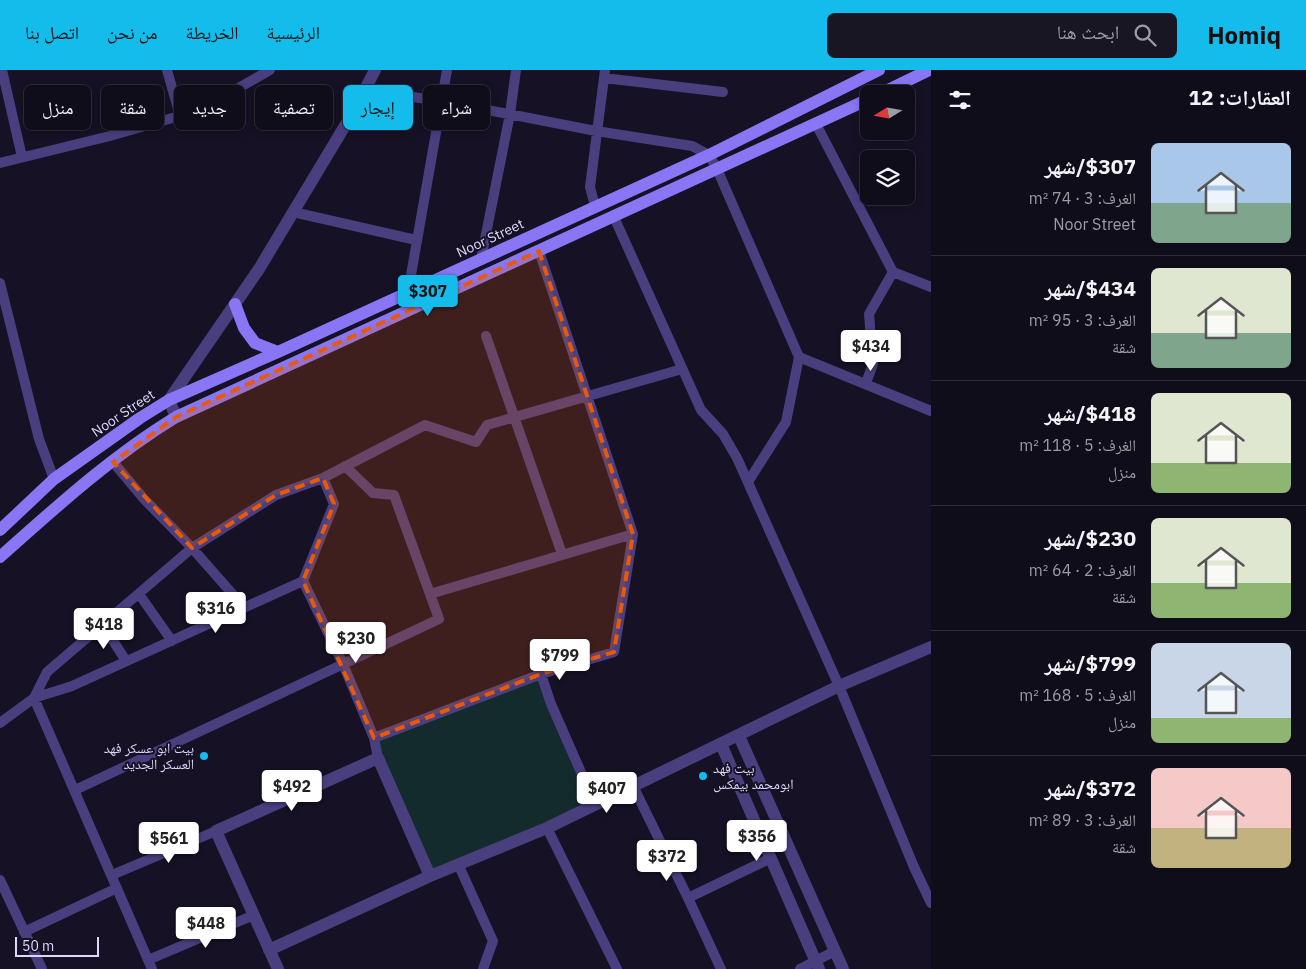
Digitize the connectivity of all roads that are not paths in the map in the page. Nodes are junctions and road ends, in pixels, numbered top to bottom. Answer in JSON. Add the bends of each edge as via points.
{"nodes":[{"id":1,"x":2,"y":70,"type":"edge"},
{"id":2,"x":167,"y":70,"type":"edge"},
{"id":3,"x":270,"y":70,"type":"edge"},
{"id":4,"x":375,"y":70,"type":"edge"},
{"id":5,"x":447,"y":70,"type":"edge"},
{"id":6,"x":516,"y":70,"type":"edge"},
{"id":7,"x":878,"y":70,"type":"edge"},
{"id":8,"x":928,"y":70,"type":"edge"},
{"id":9,"x":604,"y":74,"type":"edge"},
{"id":10,"x":244,"y":85,"type":"edge"},
{"id":11,"x":367,"y":85,"type":"edge"},
{"id":12,"x":444,"y":85,"type":"edge"},
{"id":13,"x":898,"y":85,"type":"edge"},
{"id":14,"x":723,"y":92,"type":"dead end"},
{"id":15,"x":174,"y":95,"type":"edge"},
{"id":16,"x":860,"y":103,"type":"edge"},
{"id":17,"x":490,"y":110,"type":"edge"},
{"id":18,"x":510,"y":114,"type":"junction"},
{"id":19,"x":174,"y":118,"type":"edge"},
{"id":20,"x":816,"y":124,"type":"junction"},
{"id":21,"x":343,"y":126,"type":"edge"},
{"id":22,"x":436,"y":130,"type":"edge"},
{"id":23,"x":596,"y":131,"type":"junction"},
{"id":24,"x":709,"y":155,"type":"junction"},
{"id":25,"x":22,"y":157,"type":"junction"},
{"id":26,"x":0,"y":163,"type":"edge"},
{"id":27,"x":717,"y":169,"type":"junction"},
{"id":28,"x":595,"y":206,"type":"junction"},
{"id":29,"x":293,"y":212,"type":"junction"},
{"id":30,"x":614,"y":217,"type":"junction"},
{"id":31,"x":416,"y":240,"type":"junction"},
{"id":32,"x":539,"y":251,"type":"junction"},
{"id":33,"x":481,"y":259,"type":"junction"},
{"id":34,"x":893,"y":272,"type":"junction"},
{"id":35,"x":0,"y":283,"type":"edge"},
{"id":36,"x":931,"y":287,"type":"edge"},
{"id":37,"x":408,"y":292,"type":"junction"},
{"id":38,"x":235,"y":304,"type":"junction"},
{"id":39,"x":486,"y":336,"type":"dead end"},
{"id":40,"x":278,"y":352,"type":"junction"},
{"id":41,"x":799,"y":356,"type":"junction"},
{"id":42,"x":682,"y":370,"type":"junction"},
{"id":43,"x":866,"y":384,"type":"junction"},
{"id":44,"x":586,"y":396,"type":"junction"},
{"id":45,"x":169,"y":400,"type":"junction"},
{"id":46,"x":931,"y":410,"type":"edge"},
{"id":47,"x":176,"y":417,"type":"junction"},
{"id":48,"x":514,"y":417,"type":"junction"},
{"id":49,"x":140,"y":418,"type":"junction"},
{"id":50,"x":149,"y":434,"type":"junction"},
{"id":51,"x":112,"y":462,"type":"junction"},
{"id":52,"x":344,"y":466,"type":"junction"},
{"id":53,"x":322,"y":478,"type":"junction"},
{"id":54,"x":54,"y":479,"type":"junction"},
{"id":55,"x":748,"y":482,"type":"junction"},
{"id":56,"x":0,"y":530,"type":"edge"},
{"id":57,"x":633,"y":534,"type":"junction"},
{"id":58,"x":192,"y":548,"type":"junction"},
{"id":59,"x":562,"y":554,"type":"junction"},
{"id":60,"x":0,"y":557,"type":"edge"},
{"id":61,"x":303,"y":581,"type":"junction"},
{"id":62,"x":139,"y":594,"type":"junction"},
{"id":63,"x":430,"y":594,"type":"junction"},
{"id":64,"x":244,"y":608,"type":"junction"},
{"id":65,"x":103,"y":625,"type":"junction"},
{"id":66,"x":172,"y":641,"type":"junction"},
{"id":67,"x":931,"y":646,"type":"edge"},
{"id":68,"x":126,"y":662,"type":"junction"},
{"id":69,"x":343,"y":664,"type":"junction"},
{"id":70,"x":541,"y":674,"type":"junction"},
{"id":71,"x":839,"y":686,"type":"junction"},
{"id":72,"x":34,"y":698,"type":"junction"},
{"id":73,"x":0,"y":723,"type":"edge"},
{"id":74,"x":739,"y":736,"type":"junction"},
{"id":75,"x":374,"y":738,"type":"junction"},
{"id":76,"x":721,"y":744,"type":"junction"},
{"id":77,"x":378,"y":758,"type":"junction"},
{"id":78,"x":633,"y":786,"type":"junction"},
{"id":79,"x":74,"y":790,"type":"junction"},
{"id":80,"x":595,"y":804,"type":"junction"},
{"id":81,"x":547,"y":828,"type":"junction"},
{"id":82,"x":216,"y":831,"type":"junction"},
{"id":83,"x":771,"y":858,"type":"junction"},
{"id":84,"x":459,"y":866,"type":"junction"},
{"id":85,"x":112,"y":875,"type":"junction"},
{"id":86,"x":430,"y":876,"type":"junction"},
{"id":87,"x":0,"y":880,"type":"edge"},
{"id":88,"x":117,"y":888,"type":"junction"},
{"id":89,"x":688,"y":898,"type":"junction"},
{"id":90,"x":931,"y":903,"type":"edge"},
{"id":91,"x":254,"y":915,"type":"junction"},
{"id":92,"x":24,"y":932,"type":"junction"},
{"id":93,"x":269,"y":950,"type":"junction"},
{"id":94,"x":835,"y":951,"type":"junction"},
{"id":95,"x":150,"y":965,"type":"edge"},
{"id":96,"x":818,"y":965,"type":"edge"},
{"id":97,"x":42,"y":969,"type":"edge"},
{"id":98,"x":278,"y":969,"type":"edge"},
{"id":99,"x":483,"y":969,"type":"edge"},
{"id":100,"x":617,"y":969,"type":"edge"},
{"id":101,"x":721,"y":969,"type":"edge"},
{"id":102,"x":800,"y":969,"type":"edge"},
{"id":103,"x":843,"y":969,"type":"edge"}],
"edges":[{"from":1,"to":25,"type":"street"},
{"from":2,"to":15,"type":"street"},
{"from":3,"to":10,"type":"street"},
{"from":4,"to":11,"type":"street"},
{"from":5,"to":12,"type":"street"},
{"from":6,"to":18,"type":"street"},
{"from":7,"to":24,"type":"main road","name":"Noor Street"},
{"from":8,"to":13,"type":"main road"},
{"from":9,"to":14,"type":"street"},
{"from":9,"to":23,"type":"street"},
{"from":16,"to":20,"type":"main road"},
{"from":17,"to":18,"type":"street"},
{"from":18,"to":23,"type":"street"},
{"from":18,"to":33,"type":"street"},
{"from":19,"to":25,"type":"street"},
{"from":20,"to":27,"type":"main road"},
{"from":20,"to":34,"type":"street"},
{"from":21,"to":29,"type":"street"},
{"from":22,"to":31,"type":"street"},
{"from":23,"to":24,"type":"street","via":[[692,146]]},
{"from":23,"to":28,"type":"street","via":[[590,187]]},
{"from":24,"to":27,"type":"street"},
{"from":24,"to":28,"type":"main road","name":"Noor Street"},
{"from":25,"to":26,"type":"street"},
{"from":27,"to":30,"type":"main road"},
{"from":27,"to":41,"type":"street"},
{"from":28,"to":33,"type":"main road","name":"Noor Street"},
{"from":29,"to":31,"type":"street"},
{"from":29,"to":38,"type":"street"},
{"from":30,"to":32,"type":"main road"},
{"from":30,"to":42,"type":"street"},
{"from":31,"to":37,"type":"street"},
{"from":32,"to":44,"type":"street"},
{"from":32,"to":47,"type":"main road"},
{"from":33,"to":37,"type":"main road","name":"Noor Street"},
{"from":34,"to":36,"type":"street"},
{"from":34,"to":43,"type":"street","via":[[869,314],[873,364]]},
{"from":35,"to":54,"type":"street","via":[[39,439]]},
{"from":37,"to":40,"type":"main road","name":"Noor Street"},
{"from":38,"to":40,"type":"main road","via":[[244,328],[255,342]]},
{"from":38,"to":45,"type":"street"},
{"from":39,"to":48,"type":"street"},
{"from":40,"to":45,"type":"main road","name":"Noor Street"},
{"from":41,"to":43,"type":"street"},
{"from":41,"to":55,"type":"street","via":[[786,422]]},
{"from":42,"to":44,"type":"street"},
{"from":42,"to":55,"type":"street","via":[[701,410],[723,434]]},
{"from":43,"to":46,"type":"street"},
{"from":44,"to":48,"type":"street"},
{"from":44,"to":57,"type":"street"},
{"from":45,"to":47,"type":"street"},
{"from":45,"to":49,"type":"main road","name":"Noor Street"},
{"from":47,"to":50,"type":"main road"},
{"from":48,"to":52,"type":"street","via":[[486,425],[476,442],[425,425]]},
{"from":48,"to":59,"type":"street"},
{"from":49,"to":50,"type":"main road"},
{"from":49,"to":54,"type":"main road","name":"Noor Street"},
{"from":50,"to":51,"type":"main road"},
{"from":51,"to":58,"type":"street"},
{"from":51,"to":60,"type":"main road","via":[[72,492]]},
{"from":52,"to":53,"type":"street"},
{"from":52,"to":63,"type":"street","via":[[373,493],[394,494]]},
{"from":53,"to":58,"type":"street","via":[[276,495]]},
{"from":53,"to":61,"type":"street","via":[[334,504]]},
{"from":54,"to":56,"type":"main road","name":"Noor Street"},
{"from":55,"to":71,"type":"street"},
{"from":57,"to":59,"type":"street"},
{"from":57,"to":70,"type":"street","via":[[614,652]]},
{"from":58,"to":62,"type":"street"},
{"from":58,"to":64,"type":"street"},
{"from":59,"to":63,"type":"street"},
{"from":61,"to":64,"type":"street"},
{"from":61,"to":69,"type":"street"},
{"from":62,"to":65,"type":"street"},
{"from":62,"to":66,"type":"street"},
{"from":63,"to":69,"type":"street","via":[[439,619]]},
{"from":64,"to":66,"type":"street"},
{"from":65,"to":68,"type":"street"},
{"from":65,"to":72,"type":"street","via":[[47,672]]},
{"from":66,"to":68,"type":"street"},
{"from":67,"to":71,"type":"street"},
{"from":68,"to":72,"type":"street","via":[[72,686]]},
{"from":69,"to":75,"type":"street"},
{"from":69,"to":79,"type":"street"},
{"from":70,"to":75,"type":"street"},
{"from":70,"to":80,"type":"street"},
{"from":71,"to":74,"type":"street"},
{"from":71,"to":90,"type":"street"},
{"from":72,"to":73,"type":"street"},
{"from":72,"to":79,"type":"street"},
{"from":74,"to":76,"type":"street"},
{"from":74,"to":94,"type":"street"},
{"from":75,"to":77,"type":"street"},
{"from":76,"to":78,"type":"street"},
{"from":76,"to":83,"type":"street"},
{"from":77,"to":82,"type":"street"},
{"from":77,"to":86,"type":"street"},
{"from":78,"to":80,"type":"street"},
{"from":78,"to":89,"type":"street"},
{"from":79,"to":85,"type":"street"},
{"from":80,"to":81,"type":"street"},
{"from":81,"to":84,"type":"street"},
{"from":81,"to":100,"type":"street"},
{"from":82,"to":85,"type":"street"},
{"from":82,"to":91,"type":"street"},
{"from":83,"to":89,"type":"street"},
{"from":83,"to":96,"type":"street"},
{"from":84,"to":86,"type":"street"},
{"from":84,"to":99,"type":"street","via":[[493,941]]},
{"from":85,"to":88,"type":"street"},
{"from":86,"to":93,"type":"street"},
{"from":87,"to":92,"type":"street"},
{"from":88,"to":92,"type":"street"},
{"from":88,"to":95,"type":"street"},
{"from":89,"to":101,"type":"street"},
{"from":91,"to":93,"type":"street"},
{"from":91,"to":95,"type":"street"},
{"from":92,"to":97,"type":"street"},
{"from":93,"to":98,"type":"street"},
{"from":94,"to":96,"type":"street"},
{"from":94,"to":103,"type":"street"},
{"from":96,"to":102,"type":"street"}]}
